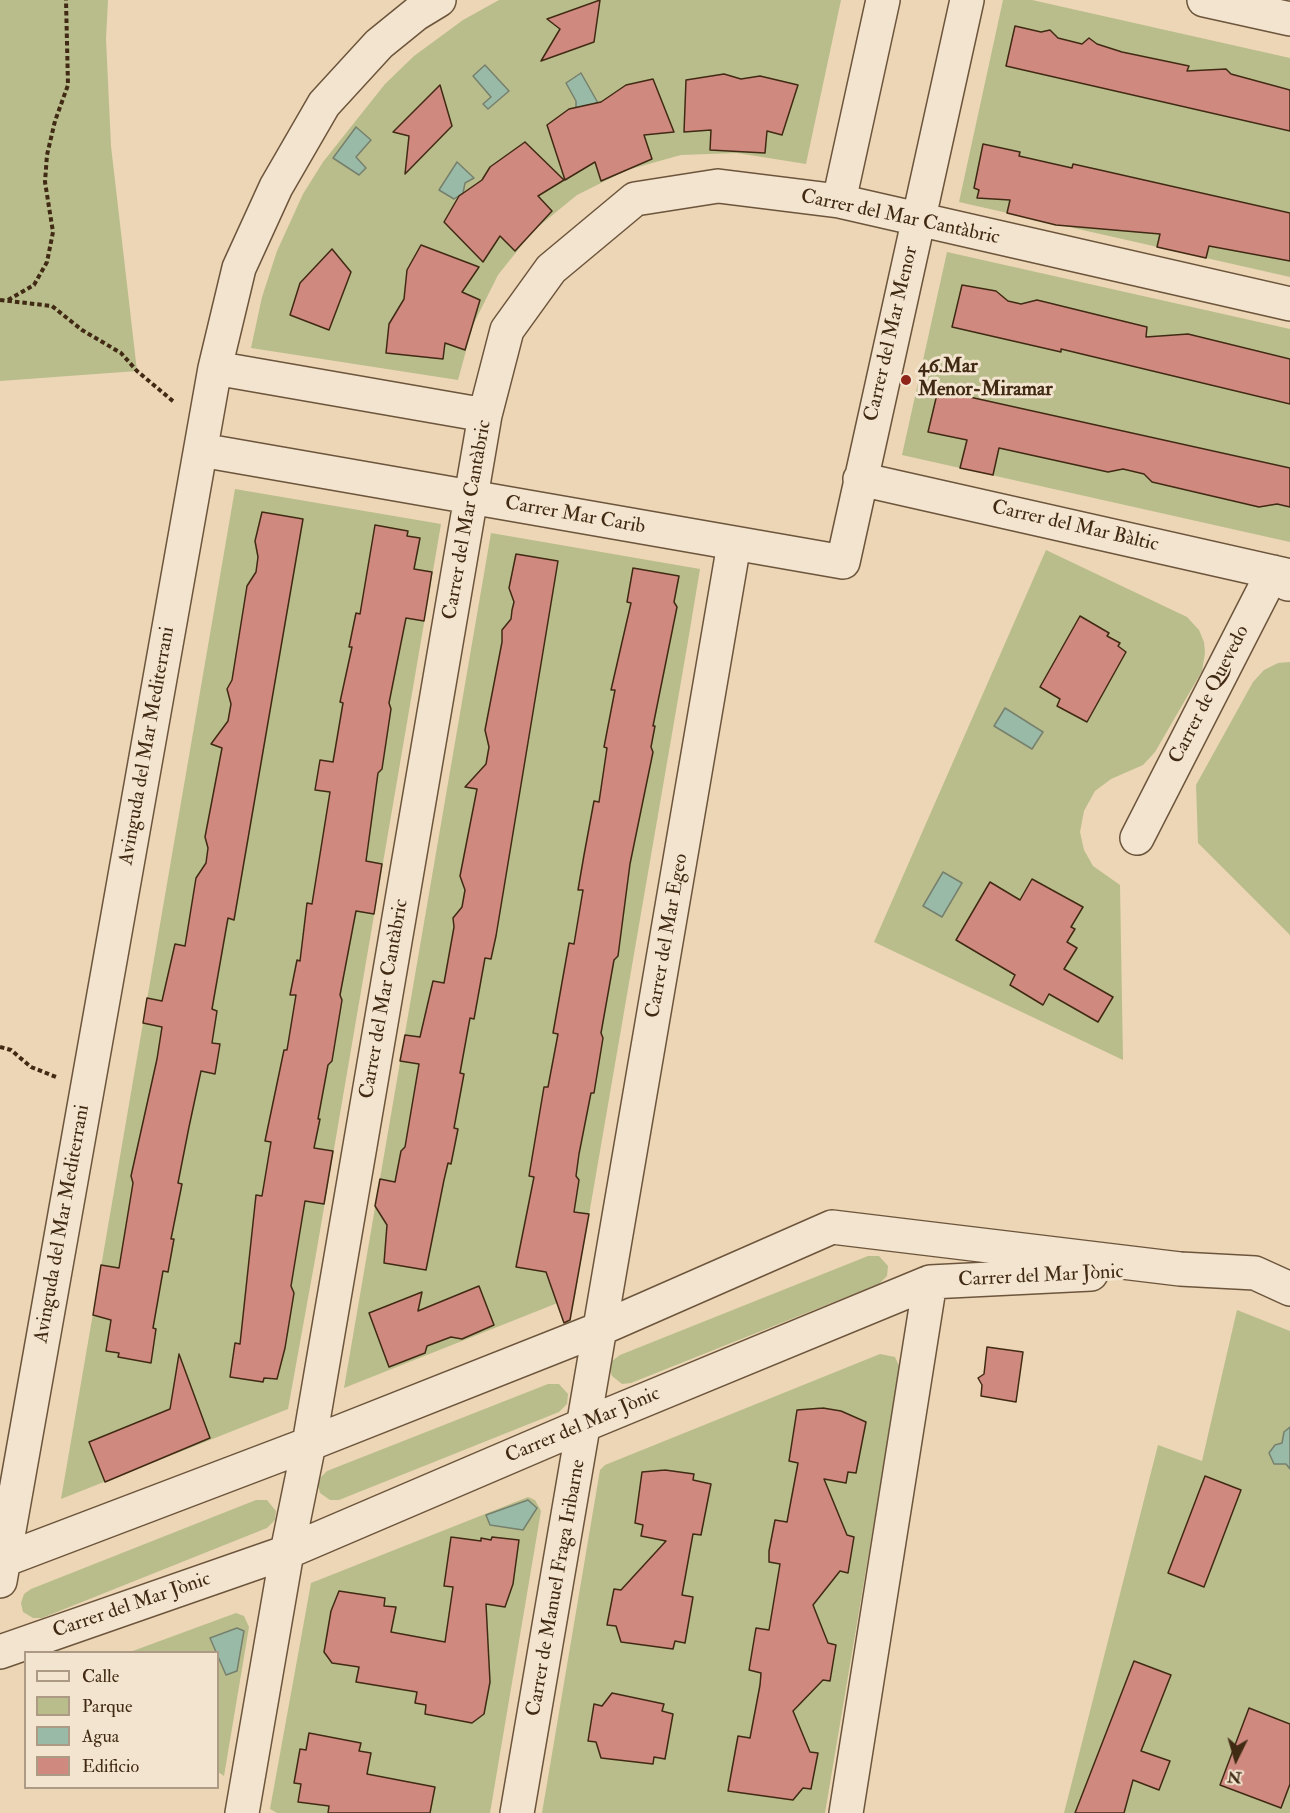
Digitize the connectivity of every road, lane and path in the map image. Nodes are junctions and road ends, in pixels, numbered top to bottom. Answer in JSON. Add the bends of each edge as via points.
{"nodes":[{"id":1,"x":66,"y":0,"type":"edge"},
{"id":2,"x":439,"y":0,"type":"edge"},
{"id":3,"x":882,"y":0,"type":"edge"},
{"id":4,"x":967,"y":0,"type":"edge"},
{"id":5,"x":1204,"y":0,"type":"edge"},
{"id":6,"x":1290,"y":19,"type":"edge"},
{"id":7,"x":839,"y":201,"type":"junction"},
{"id":8,"x":918,"y":220,"type":"junction"},
{"id":9,"x":0,"y":300,"type":"edge"},
{"id":10,"x":8,"y":300,"type":"junction"},
{"id":11,"x":1290,"y":304,"type":"edge"},
{"id":12,"x":215,"y":368,"type":"junction"},
{"id":13,"x":485,"y":415,"type":"junction"},
{"id":14,"x":203,"y":435,"type":"junction"},
{"id":15,"x":860,"y":479,"type":"junction"},
{"id":16,"x":471,"y":498,"type":"junction"},
{"id":17,"x":734,"y":544,"type":"junction"},
{"id":18,"x":843,"y":562,"type":"joint"},
{"id":19,"x":1284,"y":578,"type":"edge"},
{"id":20,"x":1137,"y":838,"type":"dead end"},
{"id":21,"x":0,"y":1047,"type":"edge"},
{"id":22,"x":88,"y":1088,"type":"junction"},
{"id":23,"x":1180,"y":1269,"type":"junction"},
{"id":24,"x":930,"y":1282,"type":"junction"},
{"id":25,"x":1290,"y":1289,"type":"edge"},
{"id":26,"x":602,"y":1328,"type":"junction"},
{"id":27,"x":586,"y":1424,"type":"junction"},
{"id":28,"x":309,"y":1444,"type":"junction"},
{"id":29,"x":287,"y":1552,"type":"junction"},
{"id":30,"x":2,"y":1571,"type":"edge"},
{"id":31,"x":0,"y":1652,"type":"edge"},
{"id":32,"x":242,"y":1813,"type":"edge"},
{"id":33,"x":517,"y":1813,"type":"edge"},
{"id":34,"x":846,"y":1813,"type":"edge"}],
"edges":[{"from":1,"to":10,"type":"path","via":[[68,85],[54,121],[45,182],[53,232],[47,262],[34,285]]},
{"from":2,"to":12,"type":"street","name":"Avinguda del Mar Mediterrani","via":[[379,44],[324,104],[309,128],[257,225],[239,268]]},
{"from":3,"to":7,"type":"street"},
{"from":4,"to":8,"type":"street","name":"Carrer del Mar Menor"},
{"from":5,"to":6,"type":"street"},
{"from":7,"to":8,"type":"street","name":"Carrer del Mar Cantàbric"},
{"from":7,"to":13,"type":"street","name":"Carrer del Mar Cantàbric","via":[[718,186],[634,199],[551,269],[507,330]]},
{"from":8,"to":11,"type":"street","name":"Carrer del Mar Cantàbric"},
{"from":8,"to":15,"type":"street","name":"Carrer del Mar Menor"},
{"from":9,"to":10,"type":"path"},
{"from":10,"to":14,"type":"path","via":[[52,306],[121,353]]},
{"from":12,"to":13,"type":"street"},
{"from":12,"to":14,"type":"street","name":"Avinguda del Mar Mediterrani"},
{"from":13,"to":16,"type":"street","name":"Carrer del Mar Cantàbric"},
{"from":14,"to":16,"type":"street","name":"Carrer Mar Carib"},
{"from":14,"to":22,"type":"street","name":"Avinguda del Mar Mediterrani"},
{"from":15,"to":18,"type":"street","name":"Carrer del Mar Menor"},
{"from":15,"to":19,"type":"street","name":"Carrer del Mar Bàltic"},
{"from":16,"to":17,"type":"street","name":"Carrer Mar Carib"},
{"from":16,"to":28,"type":"street","name":"Carrer del Mar Cantàbric"},
{"from":17,"to":18,"type":"street","name":"Carrer Mar Carib"},
{"from":17,"to":26,"type":"street","name":"Carrer del Mar Egeo"},
{"from":19,"to":20,"type":"street","name":"Carrer de Quevedo"},
{"from":21,"to":22,"type":"path","via":[[11,1050],[31,1067]]},
{"from":22,"to":30,"type":"street","name":"Avinguda del Mar Mediterrani"},
{"from":23,"to":24,"type":"street","name":"Carrer del Mar Jònic"},
{"from":23,"to":25,"type":"street","name":"Carrer del Mar Jònic","via":[[1255,1273]]},
{"from":23,"to":26,"type":"street","name":"Carrer del Mar Jònic","via":[[831,1227]]},
{"from":24,"to":27,"type":"street","name":"Carrer del Mar Jònic"},
{"from":24,"to":34,"type":"street"},
{"from":26,"to":27,"type":"street","name":"Carrer de Manuel Fraga Iribarne"},
{"from":26,"to":28,"type":"street","name":"Carrer del Mar Jònic"},
{"from":27,"to":29,"type":"street","name":"Carrer del Mar Jònic"},
{"from":27,"to":33,"type":"street","name":"Carrer de Manuel Fraga Iribarne"},
{"from":28,"to":29,"type":"street","name":"Carrer del Mar Cantàbric"},
{"from":28,"to":30,"type":"street","name":"Carrer del Mar Jònic"},
{"from":29,"to":31,"type":"street","name":"Carrer del Mar Jònic"},
{"from":29,"to":32,"type":"street","name":"Carrer del Mar Cantàbric"}]}
